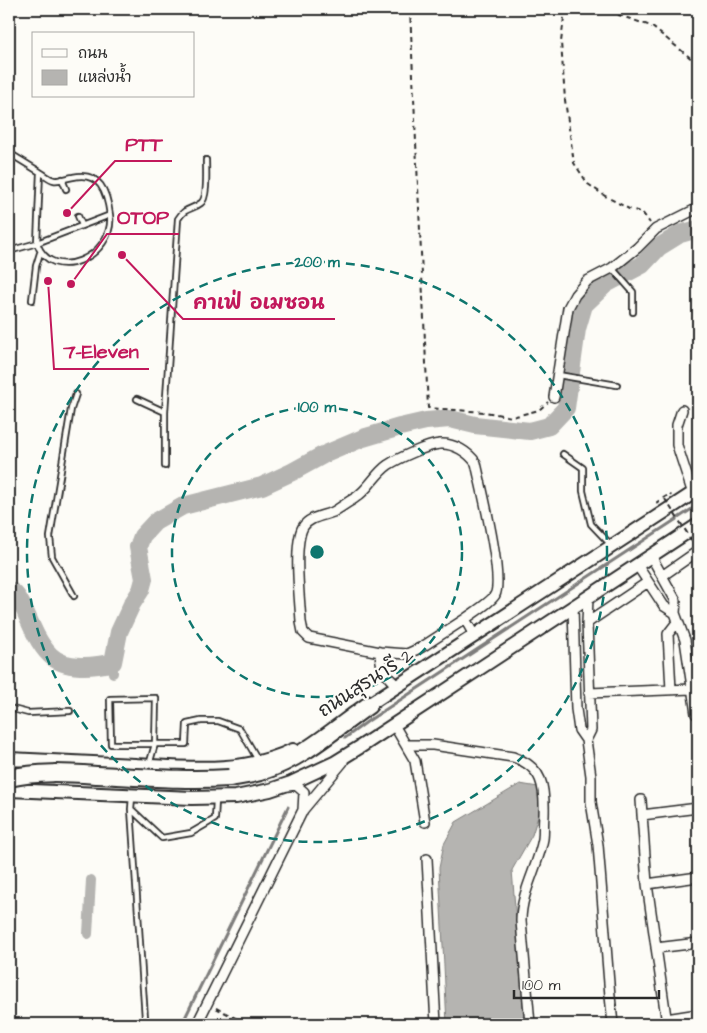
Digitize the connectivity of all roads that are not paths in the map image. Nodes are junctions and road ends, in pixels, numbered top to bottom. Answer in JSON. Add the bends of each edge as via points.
{"nodes":[{"id":1,"x":9,"y":153,"type":"edge"},
{"id":2,"x":206,"y":160,"type":"dead end"},
{"id":3,"x":40,"y":172,"type":"junction"},
{"id":4,"x":62,"y":179,"type":"junction"},
{"id":5,"x":66,"y":189,"type":"dead end"},
{"id":6,"x":698,"y":208,"type":"edge"},
{"id":7,"x":110,"y":215,"type":"junction"},
{"id":8,"x":78,"y":216,"type":"dead end"},
{"id":9,"x":82,"y":225,"type":"junction"},
{"id":10,"x":36,"y":243,"type":"junction"},
{"id":11,"x":9,"y":251,"type":"edge"},
{"id":12,"x":40,"y":252,"type":"junction"},
{"id":13,"x":612,"y":268,"type":"junction"},
{"id":14,"x":32,"y":300,"type":"dead end"},
{"id":15,"x":633,"y":312,"type":"dead end"},
{"id":16,"x":561,"y":376,"type":"junction"},
{"id":17,"x":617,"y":385,"type":"dead end"},
{"id":18,"x":76,"y":394,"type":"dead end"},
{"id":19,"x":554,"y":397,"type":"road end"},
{"id":20,"x":137,"y":399,"type":"dead end"},
{"id":21,"x":682,"y":410,"type":"dead end"},
{"id":22,"x":165,"y":412,"type":"junction"},
{"id":23,"x":563,"y":454,"type":"dead end"},
{"id":24,"x":165,"y":466,"type":"dead end"},
{"id":25,"x":696,"y":492,"type":"edge"},
{"id":26,"x":698,"y":525,"type":"edge"},
{"id":27,"x":612,"y":546,"type":"junction"},
{"id":28,"x":698,"y":551,"type":"edge"},
{"id":29,"x":651,"y":556,"type":"junction"},
{"id":30,"x":637,"y":565,"type":"junction"},
{"id":31,"x":662,"y":576,"type":"junction"},
{"id":32,"x":648,"y":582,"type":"junction"},
{"id":33,"x":74,"y":596,"type":"dead end"},
{"id":34,"x":588,"y":597,"type":"junction"},
{"id":35,"x":573,"y":607,"type":"junction"},
{"id":36,"x":677,"y":617,"type":"junction"},
{"id":37,"x":465,"y":619,"type":"junction"},
{"id":38,"x":587,"y":623,"type":"junction"},
{"id":39,"x":474,"y":635,"type":"junction"},
{"id":40,"x":380,"y":652,"type":"junction"},
{"id":41,"x":694,"y":668,"type":"edge"},
{"id":42,"x":397,"y":686,"type":"junction"},
{"id":43,"x":692,"y":689,"type":"junction"},
{"id":44,"x":671,"y":690,"type":"junction"},
{"id":45,"x":589,"y":693,"type":"junction"},
{"id":46,"x":369,"y":704,"type":"junction"},
{"id":47,"x":9,"y":708,"type":"edge"},
{"id":48,"x":70,"y":711,"type":"dead end"},
{"id":49,"x":698,"y":715,"type":"edge"},
{"id":50,"x":394,"y":725,"type":"junction"},
{"id":51,"x":586,"y":740,"type":"junction"},
{"id":52,"x":155,"y":744,"type":"junction"},
{"id":53,"x":406,"y":746,"type":"junction"},
{"id":54,"x":360,"y":747,"type":"junction"},
{"id":55,"x":9,"y":759,"type":"edge"},
{"id":56,"x":260,"y":762,"type":"junction"},
{"id":57,"x":98,"y":763,"type":"junction"},
{"id":58,"x":149,"y":766,"type":"junction"},
{"id":59,"x":9,"y":778,"type":"edge"},
{"id":60,"x":9,"y":790,"type":"edge"},
{"id":61,"x":270,"y":790,"type":"junction"},
{"id":62,"x":96,"y":794,"type":"junction"},
{"id":63,"x":216,"y":798,"type":"junction"},
{"id":64,"x":641,"y":800,"type":"dead end"},
{"id":65,"x":132,"y":802,"type":"junction"},
{"id":66,"x":698,"y":808,"type":"edge"},
{"id":67,"x":303,"y":810,"type":"junction"},
{"id":68,"x":642,"y":815,"type":"junction"},
{"id":69,"x":424,"y":822,"type":"dead end"},
{"id":70,"x":427,"y":859,"type":"dead end"},
{"id":71,"x":698,"y":877,"type":"edge"},
{"id":72,"x":647,"y":884,"type":"junction"},
{"id":73,"x":698,"y":943,"type":"edge"},
{"id":74,"x":656,"y":948,"type":"junction"},
{"id":75,"x":698,"y":1014,"type":"edge"},
{"id":76,"x":666,"y":1022,"type":"edge"},
{"id":77,"x":142,"y":1024,"type":"edge"},
{"id":78,"x":197,"y":1024,"type":"edge"},
{"id":79,"x":436,"y":1024,"type":"edge"},
{"id":80,"x":530,"y":1024,"type":"edge"},
{"id":81,"x":613,"y":1024,"type":"edge"}],
"edges":[{"from":1,"to":3,"type":"lane"},
{"from":2,"to":22,"type":"lane","via":[[202,203],[178,218]]},
{"from":3,"to":4,"type":"lane","via":[[54,180]]},
{"from":3,"to":10,"type":"lane"},
{"from":4,"to":5,"type":"lane"},
{"from":4,"to":7,"type":"lane","via":[[83,175],[94,178],[103,189]]},
{"from":6,"to":13,"type":"street","via":[[656,229]]},
{"from":7,"to":9,"type":"lane"},
{"from":7,"to":12,"type":"lane","via":[[108,235],[94,254],[78,262],[57,264]]},
{"from":8,"to":9,"type":"lane"},
{"from":9,"to":10,"type":"lane"},
{"from":10,"to":11,"type":"lane"},
{"from":10,"to":12,"type":"lane"},
{"from":12,"to":14,"type":"lane"},
{"from":13,"to":15,"type":"lane","via":[[633,292]]},
{"from":13,"to":16,"type":"street","via":[[587,281],[568,308]]},
{"from":16,"to":17,"type":"lane"},
{"from":16,"to":19,"type":"street"},
{"from":18,"to":33,"type":"lane","via":[[50,537],[52,557]]},
{"from":20,"to":22,"type":"lane"},
{"from":21,"to":25,"type":"street","via":[[677,425],[677,445]]},
{"from":22,"to":24,"type":"lane"},
{"from":23,"to":27,"type":"lane","via":[[583,468],[583,491],[590,524]]},
{"from":25,"to":27,"type":"main road","name":"ถนนสุรนารี 2"},
{"from":26,"to":29,"type":"main road"},
{"from":27,"to":39,"type":"main road","name":"ถนนสุรนารี 2"},
{"from":28,"to":31,"type":"street"},
{"from":29,"to":30,"type":"main road"},
{"from":29,"to":31,"type":"street"},
{"from":30,"to":32,"type":"street"},
{"from":30,"to":34,"type":"main road"},
{"from":31,"to":36,"type":"street","via":[[676,601]]},
{"from":32,"to":36,"type":"street","via":[[664,606]]},
{"from":32,"to":38,"type":"street"},
{"from":34,"to":35,"type":"main road"},
{"from":34,"to":38,"type":"street"},
{"from":35,"to":50,"type":"main road"},
{"from":35,"to":51,"type":"street","via":[[578,723]]},
{"from":36,"to":41,"type":"street"},
{"from":36,"to":44,"type":"street","via":[[668,634]]},
{"from":37,"to":39,"type":"street"},
{"from":37,"to":40,"type":"street","via":[[413,652]]},
{"from":37,"to":40,"type":"street","via":[[493,598],[498,583],[495,561],[476,463],[466,452],[440,444],[409,454],[387,466],[358,496],[309,521],[303,526],[299,538],[303,632],[316,640]]},
{"from":38,"to":45,"type":"street"},
{"from":39,"to":42,"type":"main road","name":"ถนนสุรนารี 2"},
{"from":40,"to":42,"type":"street","via":[[383,672]]},
{"from":41,"to":43,"type":"street"},
{"from":42,"to":46,"type":"main road","name":"ถนนสุรนารี 2"},
{"from":43,"to":44,"type":"street"},
{"from":43,"to":49,"type":"street"},
{"from":44,"to":45,"type":"street"},
{"from":45,"to":51,"type":"street","via":[[591,730]]},
{"from":46,"to":56,"type":"main road","name":"ถนนสุรนารี 2","via":[[304,745]]},
{"from":46,"to":59,"type":"highway","bridge":true,"via":[[308,748],[264,771],[229,778],[173,779],[54,773]]},
{"from":47,"to":48,"type":"lane","via":[[28,713]]},
{"from":50,"to":53,"type":"street"},
{"from":50,"to":54,"type":"main road"},
{"from":51,"to":81,"type":"street"},
{"from":52,"to":52,"type":"lane","via":[[156,698],[110,699],[111,744]]},
{"from":52,"to":56,"type":"lane","via":[[186,744],[186,724],[218,721],[240,729]]},
{"from":52,"to":58,"type":"lane"},
{"from":53,"to":69,"type":"street","via":[[415,761]]},
{"from":53,"to":80,"type":"street","via":[[433,745],[513,757],[524,760],[541,779],[543,839],[521,906]]},
{"from":54,"to":61,"type":"main road","via":[[315,772]]},
{"from":54,"to":67,"type":"street","via":[[336,768]]},
{"from":55,"to":57,"type":"main road","name":"ถนนสุรนารี 2"},
{"from":56,"to":58,"type":"main road","name":"ถนนสุรนารี 2","via":[[213,769]]},
{"from":57,"to":58,"type":"main road","name":"ถนนสุรนารี 2"},
{"from":57,"to":62,"type":"main road","via":[[76,766],[68,779],[74,788]]},
{"from":60,"to":62,"type":"main road"},
{"from":61,"to":63,"type":"main road"},
{"from":61,"to":67,"type":"street","via":[[292,785],[299,787],[305,796]]},
{"from":62,"to":65,"type":"main road"},
{"from":63,"to":65,"type":"main road"},
{"from":63,"to":65,"type":"lane","via":[[215,819],[191,833],[162,838]]},
{"from":64,"to":68,"type":"street"},
{"from":65,"to":77,"type":"lane","via":[[145,1018]]},
{"from":66,"to":68,"type":"street"},
{"from":67,"to":78,"type":"street"},
{"from":68,"to":72,"type":"street"},
{"from":70,"to":79,"type":"street"},
{"from":71,"to":72,"type":"street"},
{"from":72,"to":74,"type":"street"},
{"from":73,"to":74,"type":"street"},
{"from":74,"to":76,"type":"street"},
{"from":75,"to":76,"type":"street"}]}
